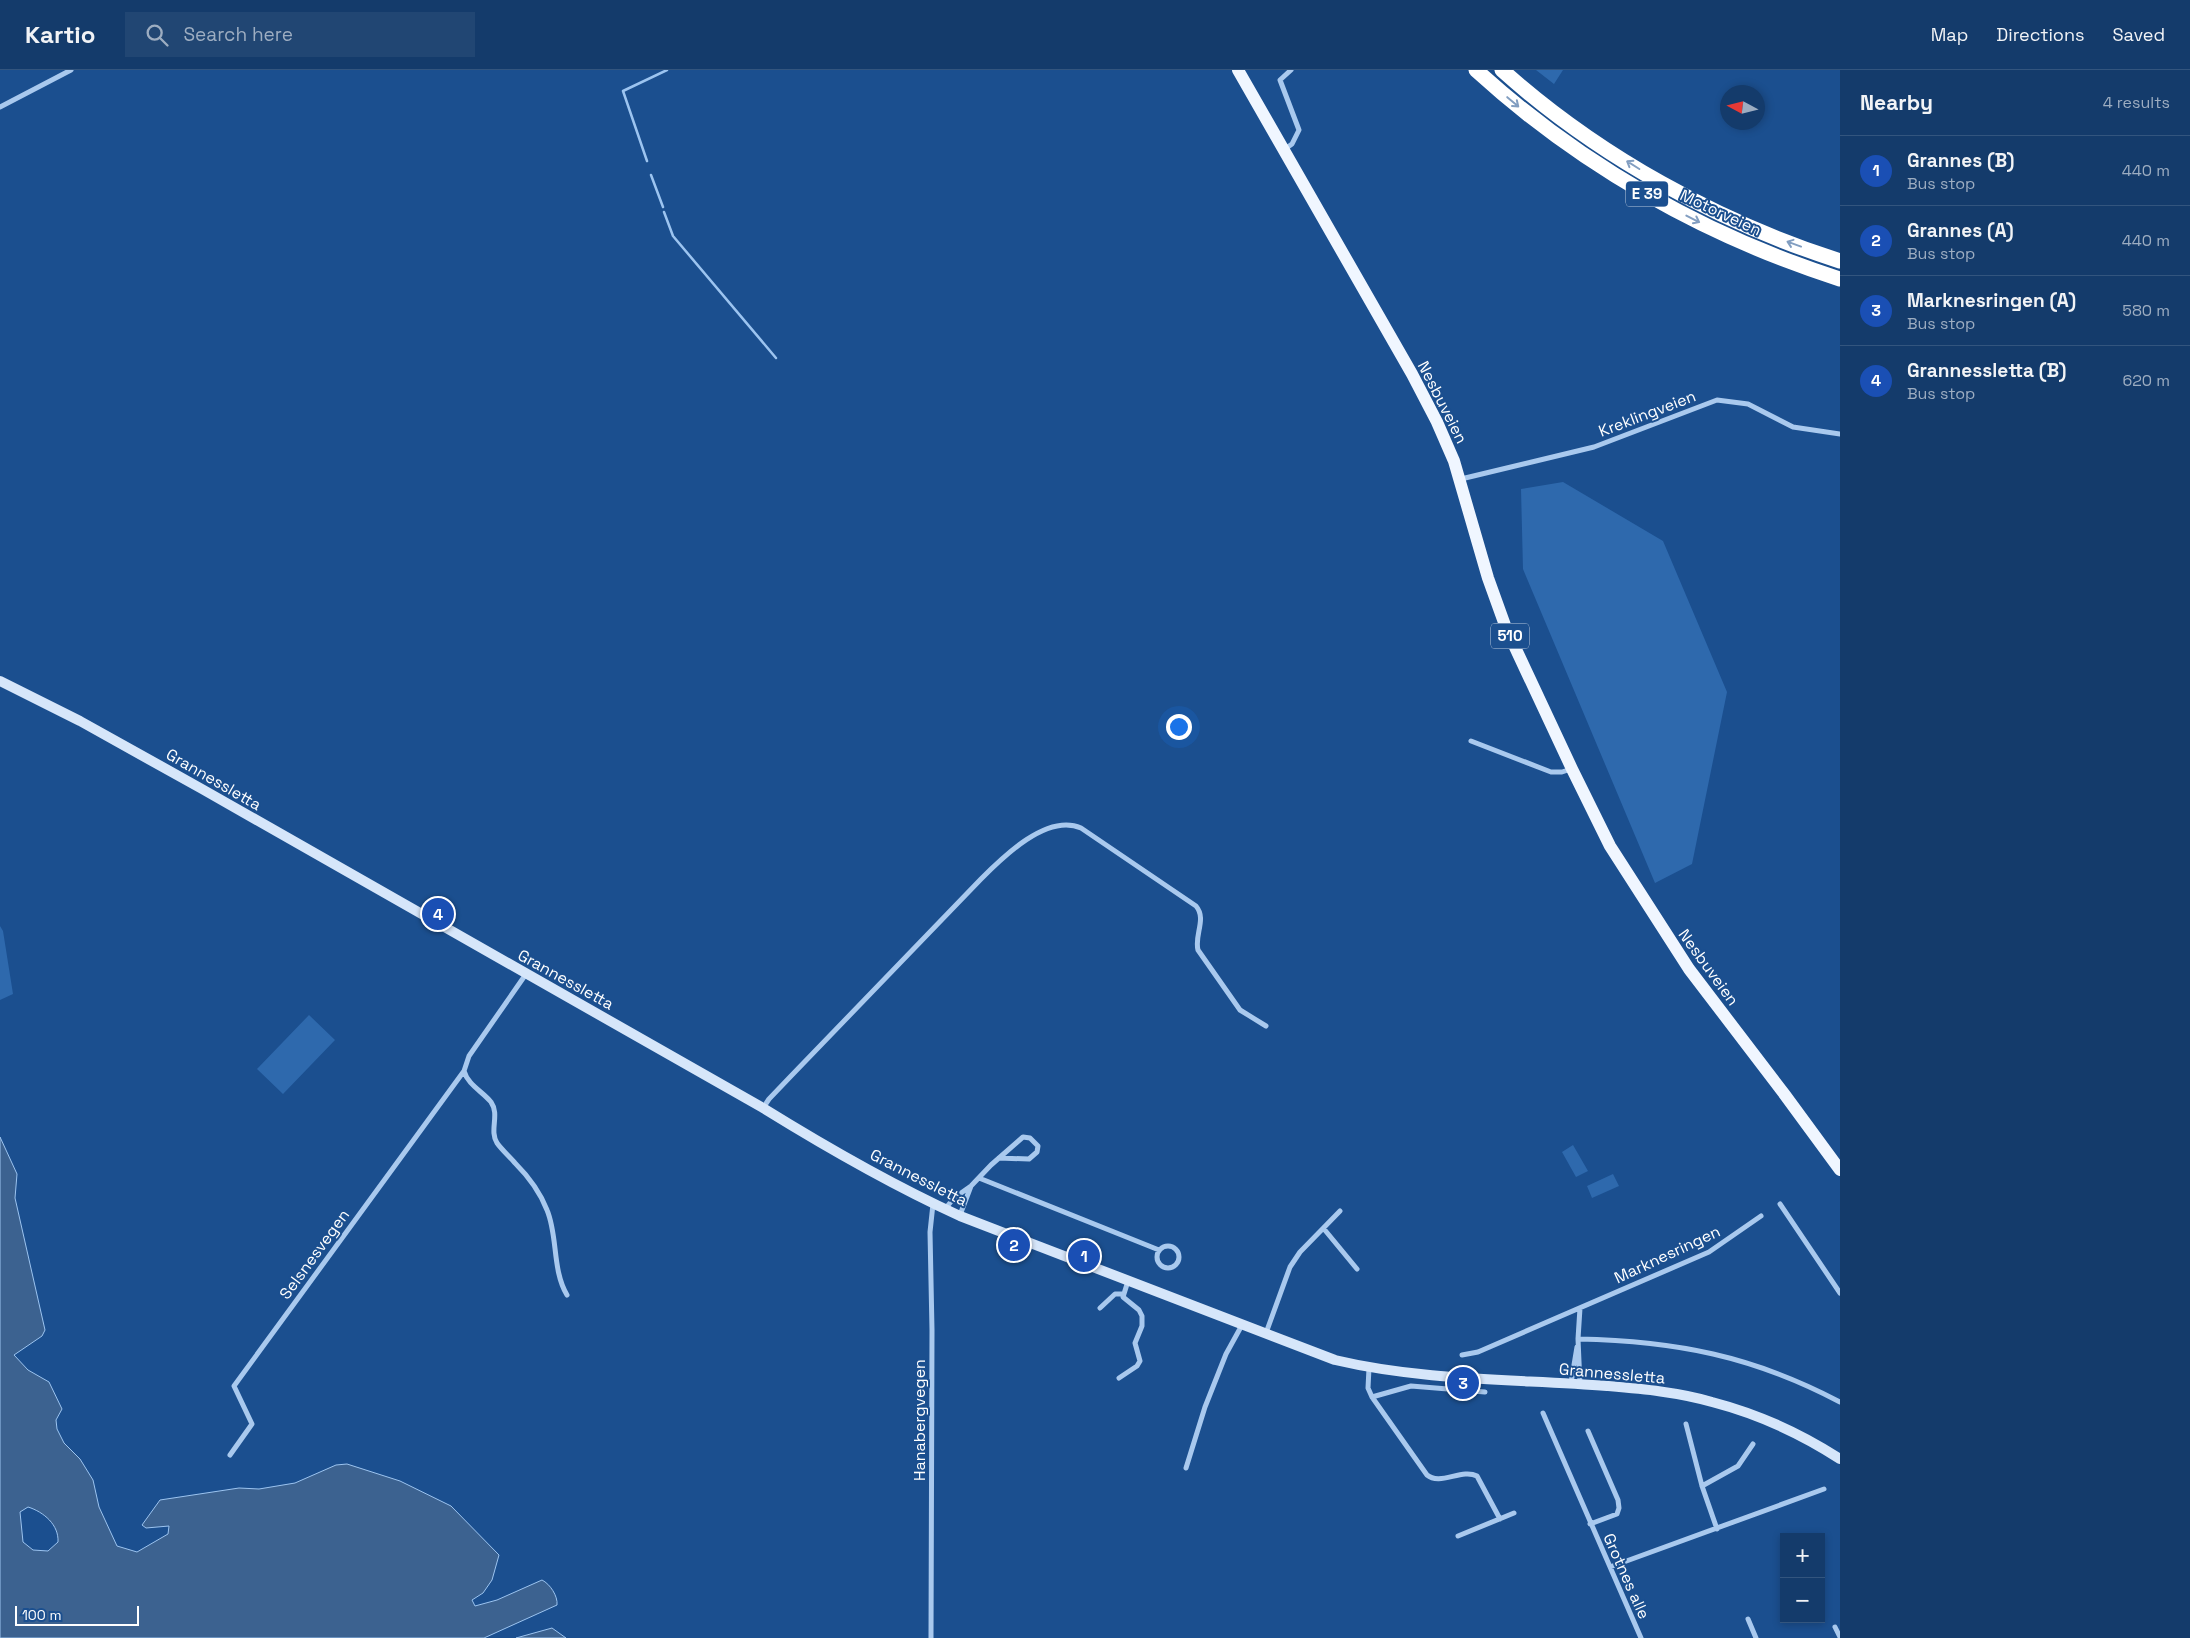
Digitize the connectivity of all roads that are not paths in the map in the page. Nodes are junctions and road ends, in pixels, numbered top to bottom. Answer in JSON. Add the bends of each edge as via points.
{"nodes":[{"id":1,"x":71,"y":70,"type":"edge"},
{"id":2,"x":1238,"y":70,"type":"edge"},
{"id":3,"x":1291,"y":70,"type":"edge"},
{"id":4,"x":1476,"y":70,"type":"edge"},
{"id":5,"x":1502,"y":70,"type":"edge"},
{"id":6,"x":0,"y":107,"type":"edge"},
{"id":7,"x":1284,"y":149,"type":"junction"},
{"id":8,"x":1840,"y":261,"type":"edge"},
{"id":9,"x":1840,"y":279,"type":"edge"},
{"id":10,"x":1840,"y":434,"type":"edge"},
{"id":11,"x":1461,"y":480,"type":"junction"},
{"id":12,"x":0,"y":681,"type":"edge"},
{"id":13,"x":1471,"y":741,"type":"dead end"},
{"id":14,"x":1572,"y":769,"type":"junction"},
{"id":15,"x":526,"y":974,"type":"junction"},
{"id":16,"x":1266,"y":1026,"type":"dead end"},
{"id":17,"x":464,"y":1071,"type":"junction"},
{"id":18,"x":763,"y":1108,"type":"junction"},
{"id":19,"x":999,"y":1158,"type":"junction"},
{"id":20,"x":1840,"y":1170,"type":"edge"},
{"id":21,"x":979,"y":1178,"type":"junction"},
{"id":22,"x":972,"y":1186,"type":"junction"},
{"id":23,"x":933,"y":1203,"type":"junction"},
{"id":24,"x":1780,"y":1204,"type":"dead end"},
{"id":25,"x":945,"y":1209,"type":"junction"},
{"id":26,"x":1340,"y":1211,"type":"dead end"},
{"id":27,"x":960,"y":1216,"type":"junction"},
{"id":28,"x":1761,"y":1216,"type":"dead end"},
{"id":29,"x":1324,"y":1229,"type":"junction"},
{"id":30,"x":1159,"y":1250,"type":"junction"},
{"id":31,"x":1357,"y":1269,"type":"dead end"},
{"id":32,"x":1128,"y":1281,"type":"junction"},
{"id":33,"x":1840,"y":1293,"type":"edge"},
{"id":34,"x":1123,"y":1294,"type":"junction"},
{"id":35,"x":567,"y":1295,"type":"dead end"},
{"id":36,"x":1100,"y":1308,"type":"dead end"},
{"id":37,"x":1580,"y":1308,"type":"junction"},
{"id":38,"x":1242,"y":1325,"type":"junction"},
{"id":39,"x":1266,"y":1334,"type":"junction"},
{"id":40,"x":1578,"y":1339,"type":"junction"},
{"id":41,"x":1462,"y":1355,"type":"dead end"},
{"id":42,"x":1369,"y":1368,"type":"junction"},
{"id":43,"x":1119,"y":1378,"type":"dead end"},
{"id":44,"x":1576,"y":1384,"type":"junction"},
{"id":45,"x":1485,"y":1392,"type":"dead end"},
{"id":46,"x":1372,"y":1397,"type":"junction"},
{"id":47,"x":1840,"y":1402,"type":"edge"},
{"id":48,"x":1543,"y":1413,"type":"dead end"},
{"id":49,"x":1686,"y":1424,"type":"dead end"},
{"id":50,"x":1588,"y":1431,"type":"dead end"},
{"id":51,"x":1753,"y":1444,"type":"dead end"},
{"id":52,"x":230,"y":1455,"type":"dead end"},
{"id":53,"x":1840,"y":1459,"type":"edge"},
{"id":54,"x":1186,"y":1468,"type":"dead end"},
{"id":55,"x":1702,"y":1486,"type":"junction"},
{"id":56,"x":1824,"y":1489,"type":"dead end"},
{"id":57,"x":1514,"y":1513,"type":"dead end"},
{"id":58,"x":1500,"y":1519,"type":"junction"},
{"id":59,"x":1590,"y":1524,"type":"junction"},
{"id":60,"x":1717,"y":1529,"type":"junction"},
{"id":61,"x":1458,"y":1536,"type":"dead end"},
{"id":62,"x":1610,"y":1567,"type":"junction"},
{"id":63,"x":1748,"y":1619,"type":"dead end"},
{"id":64,"x":1835,"y":1627,"type":"dead end"},
{"id":65,"x":1840,"y":1637,"type":"edge"},
{"id":66,"x":931,"y":1638,"type":"edge"},
{"id":67,"x":1641,"y":1638,"type":"edge"},
{"id":68,"x":1756,"y":1638,"type":"edge"}],
"edges":[{"from":1,"to":6,"type":"street"},
{"from":2,"to":7,"type":"main road","name":"Nesbuveien","number":"510"},
{"from":3,"to":7,"type":"street","via":[[1280,80],[1298,130],[1292,144]]},
{"from":4,"to":9,"type":"highway","name":"Motorveien","number":"E 39","one_way":true,"via":[[1557,137],[1640,191],[1747,245]]},
{"from":8,"to":5,"type":"highway","name":"Motorveien","number":"E 39","one_way":true,"via":[[1744,224],[1647,174],[1574,127]]},
{"from":7,"to":11,"type":"main road","name":"Nesbuveien","number":"510","via":[[1412,374]]},
{"from":10,"to":11,"type":"street","name":"Kreklingveien","via":[[1793,427],[1748,404],[1717,400],[1594,447]]},
{"from":11,"to":14,"type":"main road","name":"Nesbuveien","number":"510","via":[[1488,578],[1506,628]]},
{"from":12,"to":15,"type":"main road","name":"Grannessletta","via":[[185,779]]},
{"from":13,"to":14,"type":"street","via":[[1550,772]]},
{"from":14,"to":20,"type":"main road","name":"Nesbuveien","number":"510","via":[[1610,846],[1670,942]]},
{"from":15,"to":17,"type":"street","name":"Selsnesvegen","via":[[472,1051]]},
{"from":15,"to":18,"type":"main road","name":"Grannessletta"},
{"from":16,"to":18,"type":"street","via":[[1240,1010],[1198,950],[1201,917],[1196,906],[1098,838],[1075,825],[1066,824],[1023,842],[986,873],[769,1098]]},
{"from":17,"to":35,"type":"street","via":[[475,1088],[492,1104],[494,1135],[498,1144],[530,1181],[546,1206]]},
{"from":17,"to":52,"type":"street","name":"Selsnesvegen","via":[[234,1386],[252,1424]]},
{"from":18,"to":23,"type":"main road","name":"Grannessletta"},
{"from":19,"to":19,"type":"street","via":[[1029,1160],[1038,1146],[1030,1138],[1023,1137]]},
{"from":19,"to":21,"type":"street"},
{"from":21,"to":22,"type":"street"},
{"from":21,"to":30,"type":"street"},
{"from":22,"to":25,"type":"street","via":[[954,1198]]},
{"from":22,"to":27,"type":"street"},
{"from":23,"to":25,"type":"main road","name":"Grannessletta"},
{"from":23,"to":66,"type":"street","name":"Hanabergvegen","via":[[930,1232]]},
{"from":24,"to":33,"type":"street"},
{"from":25,"to":27,"type":"main road","name":"Grannessletta"},
{"from":26,"to":29,"type":"street"},
{"from":27,"to":32,"type":"main road","name":"Grannessletta"},
{"from":28,"to":37,"type":"street","name":"Marknesringen","via":[[1709,1252]]},
{"from":29,"to":31,"type":"street"},
{"from":29,"to":39,"type":"street","via":[[1300,1252],[1290,1267]]},
{"from":30,"to":30,"type":"street","via":[[1159,1264],[1169,1268],[1174,1266],[1178,1255],[1176,1249],[1164,1246]]},
{"from":32,"to":34,"type":"street"},
{"from":32,"to":38,"type":"main road","name":"Grannessletta"},
{"from":34,"to":36,"type":"street","via":[[1115,1294]]},
{"from":34,"to":43,"type":"street","via":[[1126,1301],[1139,1310],[1142,1322],[1135,1343],[1140,1361]]},
{"from":37,"to":40,"type":"street"},
{"from":37,"to":41,"type":"street","name":"Marknesringen","via":[[1478,1352]]},
{"from":38,"to":39,"type":"main road","name":"Grannessletta"},
{"from":38,"to":54,"type":"street","via":[[1205,1407]]},
{"from":39,"to":42,"type":"main road","name":"Grannessletta","via":[[1335,1360]]},
{"from":40,"to":44,"type":"street"},
{"from":40,"to":44,"type":"street"},
{"from":40,"to":47,"type":"street","via":[[1653,1342],[1705,1351],[1797,1380]]},
{"from":42,"to":44,"type":"main road","name":"Grannessletta"},
{"from":42,"to":46,"type":"street","via":[[1368,1388]]},
{"from":44,"to":53,"type":"main road","name":"Grannessletta","via":[[1644,1390],[1711,1401],[1782,1426]]},
{"from":45,"to":46,"type":"street","via":[[1411,1386]]},
{"from":46,"to":58,"type":"street","via":[[1427,1475],[1435,1479],[1464,1473],[1477,1476]]},
{"from":48,"to":59,"type":"street","name":"Grotnes alle"},
{"from":49,"to":55,"type":"street"},
{"from":50,"to":59,"type":"street","name":"Grotnes alle","via":[[1619,1508],[1616,1514]]},
{"from":51,"to":55,"type":"street","via":[[1738,1466]]},
{"from":55,"to":60,"type":"street"},
{"from":56,"to":60,"type":"street"},
{"from":57,"to":58,"type":"street"},
{"from":58,"to":61,"type":"street"},
{"from":59,"to":62,"type":"street","name":"Grotnes alle"},
{"from":60,"to":62,"type":"street"},
{"from":62,"to":67,"type":"street","name":"Grotnes alle"},
{"from":63,"to":68,"type":"street"},
{"from":64,"to":65,"type":"street"}]}
